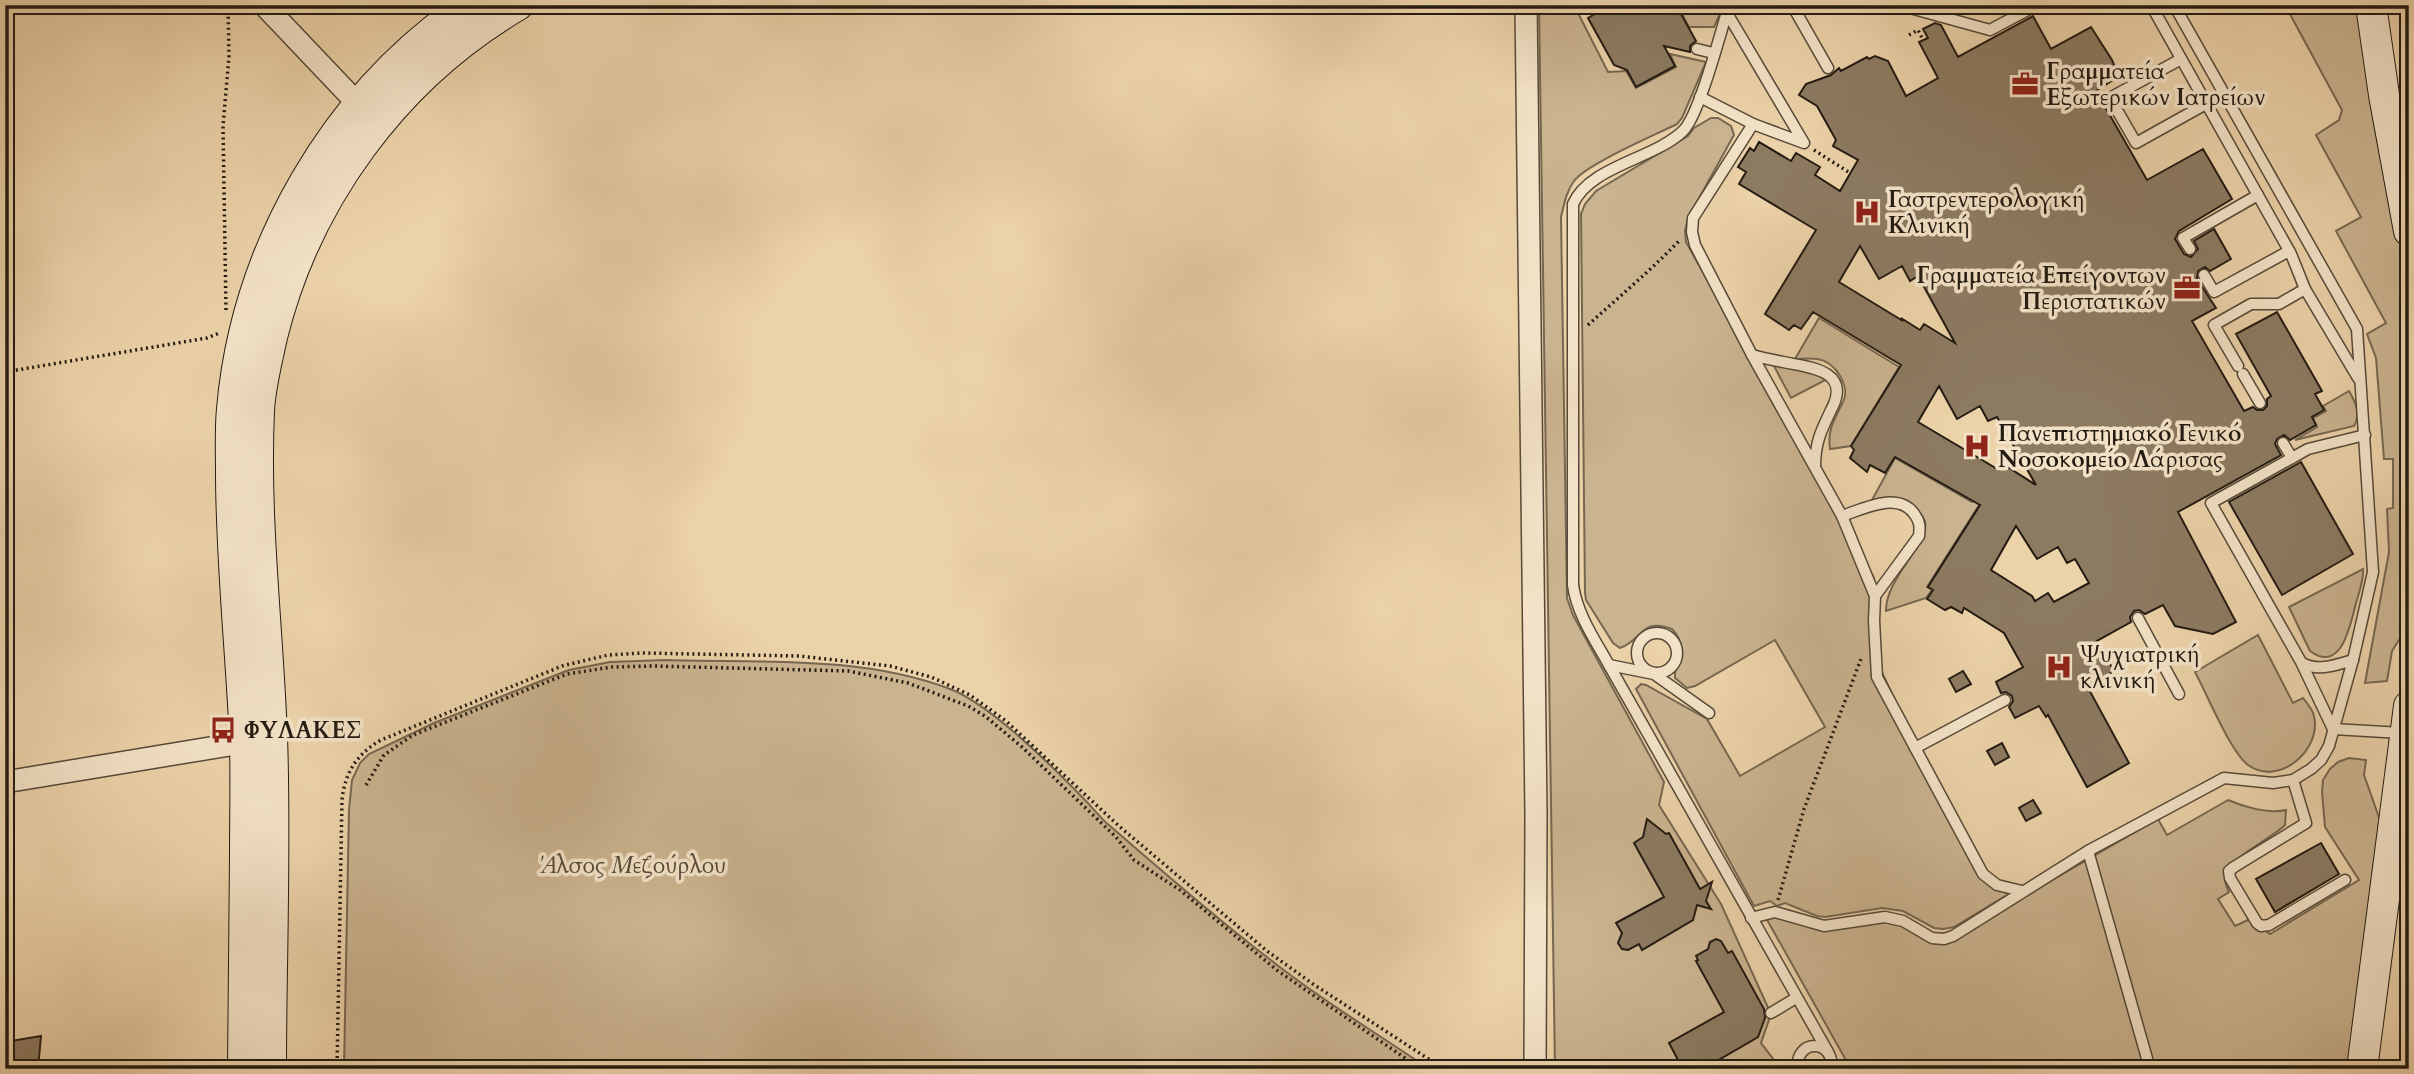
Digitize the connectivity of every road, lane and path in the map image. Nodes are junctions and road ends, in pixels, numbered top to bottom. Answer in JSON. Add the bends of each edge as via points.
{"nodes":[{"id":1,"x":228,"y":5,"type":"edge"},
{"id":2,"x":264,"y":5,"type":"edge"},
{"id":3,"x":468,"y":5,"type":"edge"},
{"id":4,"x":518,"y":5,"type":"edge"},
{"id":5,"x":1526,"y":5,"type":"edge"},
{"id":6,"x":1792,"y":5,"type":"edge"},
{"id":7,"x":1908,"y":5,"type":"edge"},
{"id":8,"x":2037,"y":5,"type":"edge"},
{"id":9,"x":2151,"y":5,"type":"edge"},
{"id":10,"x":2159,"y":5,"type":"edge"},
{"id":11,"x":2174,"y":5,"type":"edge"},
{"id":12,"x":2371,"y":5,"type":"edge"},
{"id":13,"x":1728,"y":9,"type":"edge"},
{"id":14,"x":1909,"y":35,"type":"dead end"},
{"id":15,"x":1923,"y":40,"type":"dead end"},
{"id":16,"x":1697,"y":49,"type":"dead end"},
{"id":17,"x":1713,"y":53,"type":"junction"},
{"id":18,"x":2180,"y":58,"type":"junction"},
{"id":19,"x":1828,"y":68,"type":"dead end"},
{"id":20,"x":1700,"y":97,"type":"junction"},
{"id":21,"x":358,"y":104,"type":"junction"},
{"id":22,"x":2206,"y":104,"type":"junction"},
{"id":23,"x":1753,"y":124,"type":"junction"},
{"id":24,"x":1804,"y":143,"type":"junction"},
{"id":25,"x":1850,"y":173,"type":"dead end"},
{"id":26,"x":2258,"y":195,"type":"junction"},
{"id":27,"x":1692,"y":225,"type":"junction"},
{"id":28,"x":2409,"y":231,"type":"edge"},
{"id":29,"x":2302,"y":235,"type":"junction"},
{"id":30,"x":2190,"y":249,"type":"dead end"},
{"id":31,"x":2289,"y":251,"type":"junction"},
{"id":32,"x":2293,"y":263,"type":"junction"},
{"id":33,"x":2204,"y":275,"type":"dead end"},
{"id":34,"x":2305,"y":289,"type":"junction"},
{"id":35,"x":226,"y":313,"type":"dead end"},
{"id":36,"x":225,"y":327,"type":"dead end"},
{"id":37,"x":1573,"y":338,"type":"junction"},
{"id":38,"x":1752,"y":355,"type":"junction"},
{"id":39,"x":5,"y":372,"type":"edge"},
{"id":40,"x":2359,"y":380,"type":"junction"},
{"id":41,"x":2260,"y":403,"type":"dead end"},
{"id":42,"x":2365,"y":435,"type":"junction"},
{"id":43,"x":2283,"y":443,"type":"dead end"},
{"id":44,"x":2292,"y":458,"type":"junction"},
{"id":45,"x":1816,"y":472,"type":"junction"},
{"id":46,"x":1842,"y":516,"type":"junction"},
{"id":47,"x":1875,"y":596,"type":"junction"},
{"id":48,"x":2138,"y":618,"type":"dead end"},
{"id":49,"x":1862,"y":656,"type":"dead end"},
{"id":50,"x":2353,"y":660,"type":"junction"},
{"id":51,"x":2301,"y":662,"type":"junction"},
{"id":52,"x":1609,"y":665,"type":"junction"},
{"id":53,"x":2179,"y":694,"type":"dead end"},
{"id":54,"x":2005,"y":700,"type":"dead end"},
{"id":55,"x":1709,"y":713,"type":"dead end"},
{"id":56,"x":2407,"y":720,"type":"edge"},
{"id":57,"x":2333,"y":729,"type":"junction"},
{"id":58,"x":258,"y":741,"type":"junction"},
{"id":59,"x":1915,"y":748,"type":"junction"},
{"id":60,"x":2293,"y":780,"type":"junction"},
{"id":61,"x":5,"y":782,"type":"edge"},
{"id":62,"x":366,"y":785,"type":"dead end"},
{"id":63,"x":2088,"y":851,"type":"junction"},
{"id":64,"x":2345,"y":880,"type":"dead end"},
{"id":65,"x":2022,"y":891,"type":"junction"},
{"id":66,"x":1775,"y":912,"type":"junction"},
{"id":67,"x":1751,"y":918,"type":"junction"},
{"id":68,"x":1796,"y":998,"type":"junction"},
{"id":69,"x":1771,"y":1013,"type":"dead end"},
{"id":70,"x":1828,"y":1052,"type":"junction"},
{"id":71,"x":243,"y":1069,"type":"edge"},
{"id":72,"x":271,"y":1069,"type":"edge"},
{"id":73,"x":337,"y":1069,"type":"edge"},
{"id":74,"x":1421,"y":1069,"type":"edge"},
{"id":75,"x":1444,"y":1069,"type":"edge"},
{"id":76,"x":1535,"y":1069,"type":"edge"},
{"id":77,"x":1798,"y":1069,"type":"edge"},
{"id":78,"x":1831,"y":1069,"type":"edge"},
{"id":79,"x":2150,"y":1069,"type":"edge"},
{"id":80,"x":2362,"y":1069,"type":"edge"}],
"edges":[{"from":1,"to":35,"type":"path","via":[[223,126]]},
{"from":2,"to":21,"type":"street"},
{"from":3,"to":21,"type":"street","via":[[417,44]]},
{"from":4,"to":58,"type":"street","via":[[435,65],[377,126],[332,190],[292,268],[268,355],[259,410]]},
{"from":5,"to":76,"type":"street"},
{"from":6,"to":19,"type":"lane"},
{"from":7,"to":8,"type":"lane","via":[[1990,30]]},
{"from":9,"to":18,"type":"lane"},
{"from":10,"to":31,"type":"lane","via":[[2288,234]]},
{"from":11,"to":29,"type":"lane"},
{"from":12,"to":28,"type":"street"},
{"from":13,"to":17,"type":"lane"},
{"from":13,"to":24,"type":"lane"},
{"from":14,"to":15,"type":"path","via":[[1918,30]]},
{"from":16,"to":17,"type":"lane"},
{"from":17,"to":20,"type":"lane"},
{"from":18,"to":22,"type":"lane"},
{"from":18,"to":22,"type":"lane","via":[[2110,98],[2136,143]]},
{"from":20,"to":23,"type":"lane"},
{"from":20,"to":37,"type":"lane","via":[[1685,130],[1589,183],[1576,196],[1572,212]]},
{"from":21,"to":58,"type":"street","via":[[291,207],[251,309],[238,362],[232,410],[231,524]]},
{"from":22,"to":26,"type":"lane"},
{"from":23,"to":24,"type":"lane"},
{"from":23,"to":27,"type":"lane"},
{"from":24,"to":25,"type":"path"},
{"from":26,"to":30,"type":"lane","via":[[2183,237]]},
{"from":26,"to":31,"type":"lane"},
{"from":27,"to":37,"type":"path","via":[[1634,286]]},
{"from":27,"to":38,"type":"lane","via":[[1695,245]]},
{"from":29,"to":32,"type":"lane"},
{"from":29,"to":40,"type":"lane","via":[[2357,329]]},
{"from":31,"to":32,"type":"lane"},
{"from":31,"to":33,"type":"lane","via":[[2214,292]]},
{"from":32,"to":34,"type":"lane"},
{"from":34,"to":40,"type":"lane"},
{"from":34,"to":41,"type":"lane","via":[[2279,304],[2251,304],[2214,326]]},
{"from":36,"to":39,"type":"path","via":[[207,338]]},
{"from":37,"to":52,"type":"lane","via":[[1573,585],[1580,611]]},
{"from":38,"to":45,"type":"lane"},
{"from":38,"to":45,"type":"lane","via":[[1814,366],[1833,380],[1834,403],[1815,449]]},
{"from":40,"to":42,"type":"lane"},
{"from":42,"to":44,"type":"lane","via":[[2308,449]]},
{"from":42,"to":50,"type":"lane","via":[[2373,572]]},
{"from":43,"to":44,"type":"lane"},
{"from":44,"to":51,"type":"lane","via":[[2211,503]]},
{"from":45,"to":46,"type":"lane"},
{"from":46,"to":47,"type":"lane"},
{"from":46,"to":47,"type":"lane","via":[[1883,503],[1903,504],[1914,512],[1920,526],[1919,536]]},
{"from":47,"to":59,"type":"lane","via":[[1877,677]]},
{"from":48,"to":53,"type":"lane"},
{"from":49,"to":66,"type":"path","via":[[1804,809]]},
{"from":50,"to":51,"type":"lane","via":[[2322,668]]},
{"from":50,"to":57,"type":"lane"},
{"from":51,"to":57,"type":"lane"},
{"from":52,"to":55,"type":"lane","via":[[1654,674]]},
{"from":52,"to":67,"type":"lane"},
{"from":54,"to":59,"type":"lane"},
{"from":56,"to":57,"type":"lane"},
{"from":56,"to":80,"type":"street"},
{"from":57,"to":60,"type":"lane","via":[[2321,760]]},
{"from":58,"to":61,"type":"street"},
{"from":58,"to":71,"type":"street"},
{"from":58,"to":72,"type":"street"},
{"from":59,"to":65,"type":"lane","via":[[1983,874],[1997,885]]},
{"from":60,"to":63,"type":"lane","via":[[2273,783],[2224,778]]},
{"from":60,"to":64,"type":"lane","via":[[2306,823],[2234,867],[2230,878],[2261,926]]},
{"from":62,"to":74,"type":"path","via":[[384,755],[413,735],[567,674],[588,670],[653,666],[848,671],[908,683],[985,716],[1080,802],[1134,860],[1180,890],[1278,971]]},
{"from":63,"to":65,"type":"lane"},
{"from":63,"to":79,"type":"lane"},
{"from":65,"to":66,"type":"lane","via":[[1944,939],[1885,916],[1824,926]]},
{"from":66,"to":67,"type":"lane"},
{"from":67,"to":68,"type":"lane"},
{"from":68,"to":69,"type":"lane"},
{"from":68,"to":70,"type":"lane"},
{"from":70,"to":77,"type":"lane","via":[[1820,1046],[1808,1047],[1800,1055]]},
{"from":70,"to":78,"type":"lane"},
{"from":73,"to":75,"type":"path","via":[[342,800],[352,765],[381,740],[562,666],[642,653],[799,656],[890,666],[931,677],[970,695],[1006,721],[1120,827],[1267,951]]}]}
